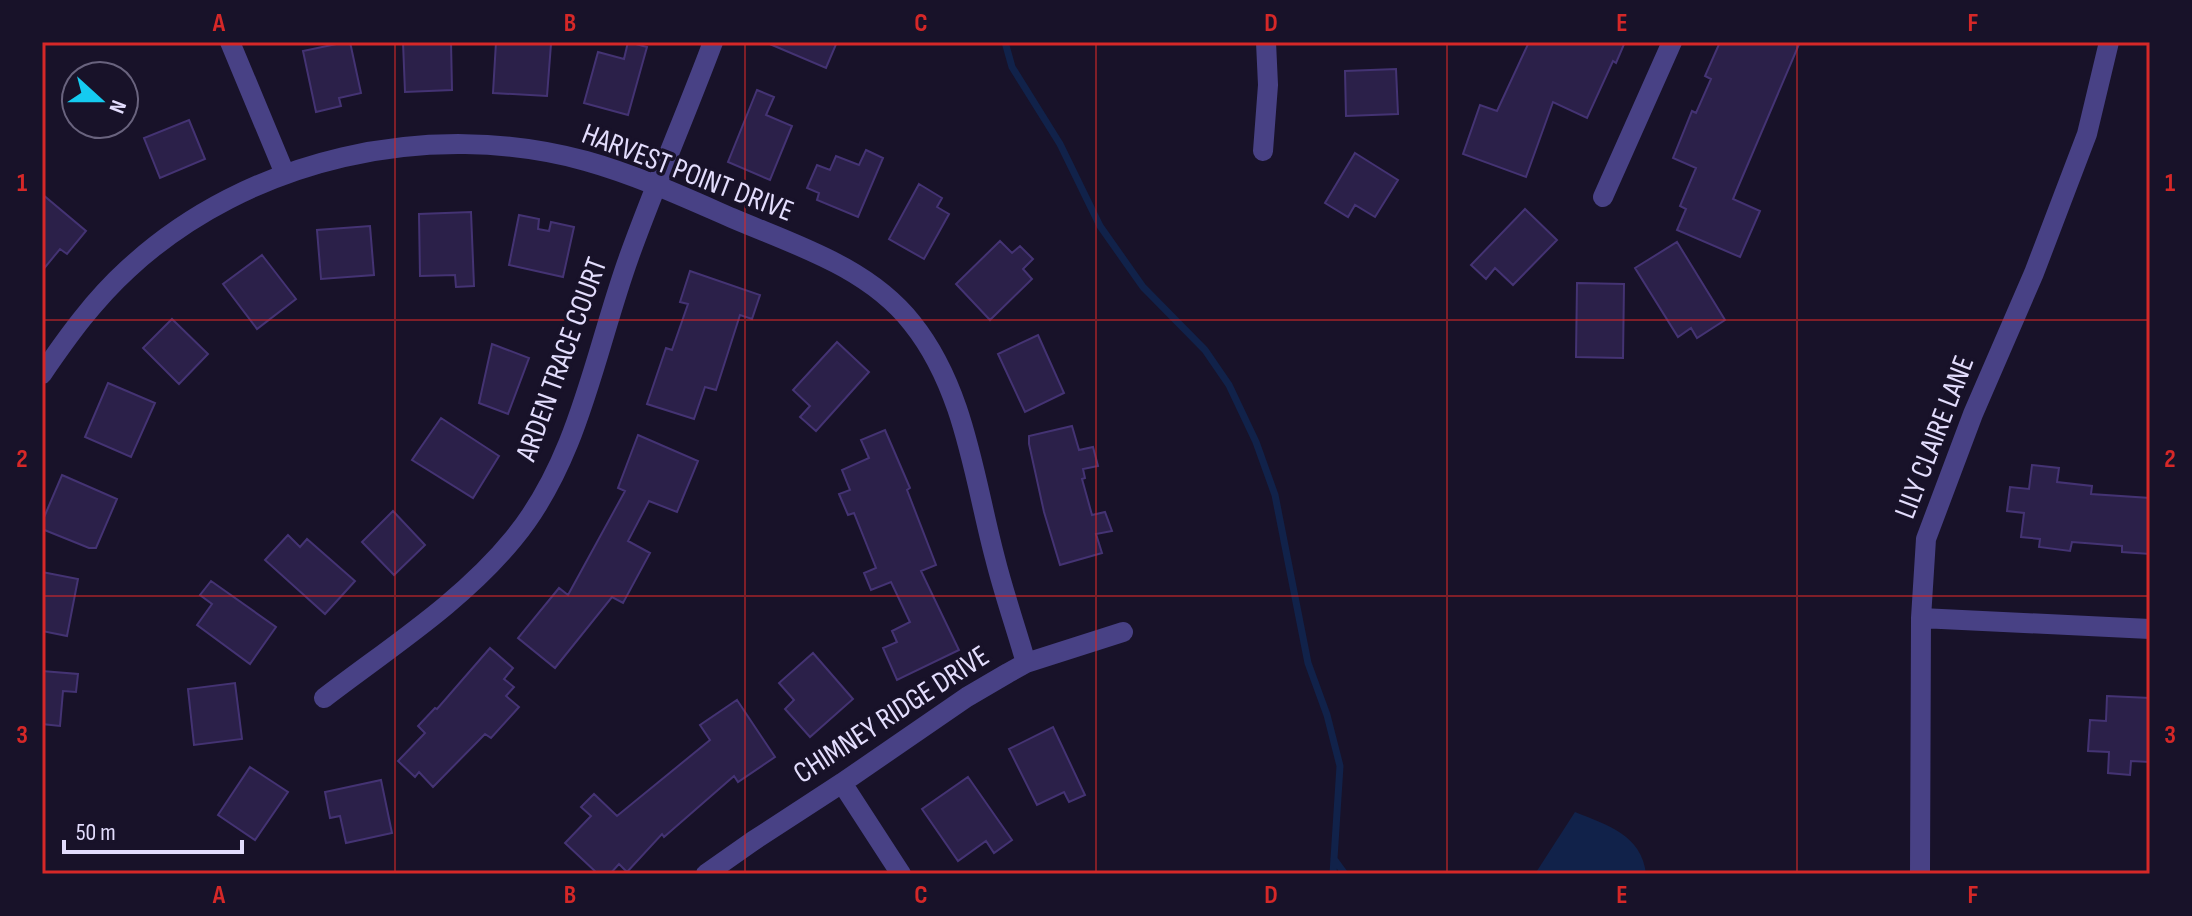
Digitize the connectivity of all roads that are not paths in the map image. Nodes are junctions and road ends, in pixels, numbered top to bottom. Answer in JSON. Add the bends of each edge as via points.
{"nodes":[{"id":1,"x":230,"y":42,"type":"edge"},
{"id":2,"x":713,"y":42,"type":"edge"},
{"id":3,"x":1266,"y":42,"type":"edge"},
{"id":4,"x":1672,"y":42,"type":"edge"},
{"id":5,"x":2109,"y":42,"type":"edge"},
{"id":6,"x":1263,"y":151,"type":"dead end"},
{"id":7,"x":285,"y":174,"type":"junction"},
{"id":8,"x":657,"y":186,"type":"junction"},
{"id":9,"x":1603,"y":197,"type":"dead end"},
{"id":10,"x":42,"y":374,"type":"edge"},
{"id":11,"x":1921,"y":618,"type":"junction"},
{"id":12,"x":2150,"y":629,"type":"edge"},
{"id":13,"x":1123,"y":632,"type":"dead end"},
{"id":14,"x":1026,"y":663,"type":"junction"},
{"id":15,"x":324,"y":698,"type":"dead end"},
{"id":16,"x":842,"y":783,"type":"junction"},
{"id":17,"x":706,"y":874,"type":"edge"},
{"id":18,"x":901,"y":874,"type":"edge"},
{"id":19,"x":1920,"y":874,"type":"edge"}],
"edges":[{"from":1,"to":7,"type":"street"},
{"from":2,"to":8,"type":"street","name":"ARDEN TRACE COURT"},
{"from":3,"to":6,"type":"street"},
{"from":4,"to":9,"type":"street"},
{"from":5,"to":11,"type":"street","name":"LILY CLAIRE LANE","via":[[2087,134],[1926,539]]},
{"from":7,"to":8,"type":"street","name":"HARVEST POINT DRIVE","via":[[383,149],[492,145],[586,161]]},
{"from":7,"to":10,"type":"street","name":"HARVEST POINT DRIVE","via":[[194,219],[129,268],[92,304]]},
{"from":8,"to":14,"type":"street","name":"HARVEST POINT DRIVE","via":[[824,258],[872,284],[911,321],[946,379]]},
{"from":8,"to":15,"type":"street","name":"ARDEN TRACE COURT","via":[[567,444],[531,514],[462,592]]},
{"from":11,"to":12,"type":"street"},
{"from":11,"to":19,"type":"street","name":"LILY CLAIRE LANE"},
{"from":13,"to":14,"type":"street","name":"CHIMNEY RIDGE DRIVE"},
{"from":14,"to":16,"type":"street","name":"CHIMNEY RIDGE DRIVE"},
{"from":16,"to":17,"type":"street","name":"CHIMNEY RIDGE DRIVE"},
{"from":16,"to":18,"type":"street"}]}
